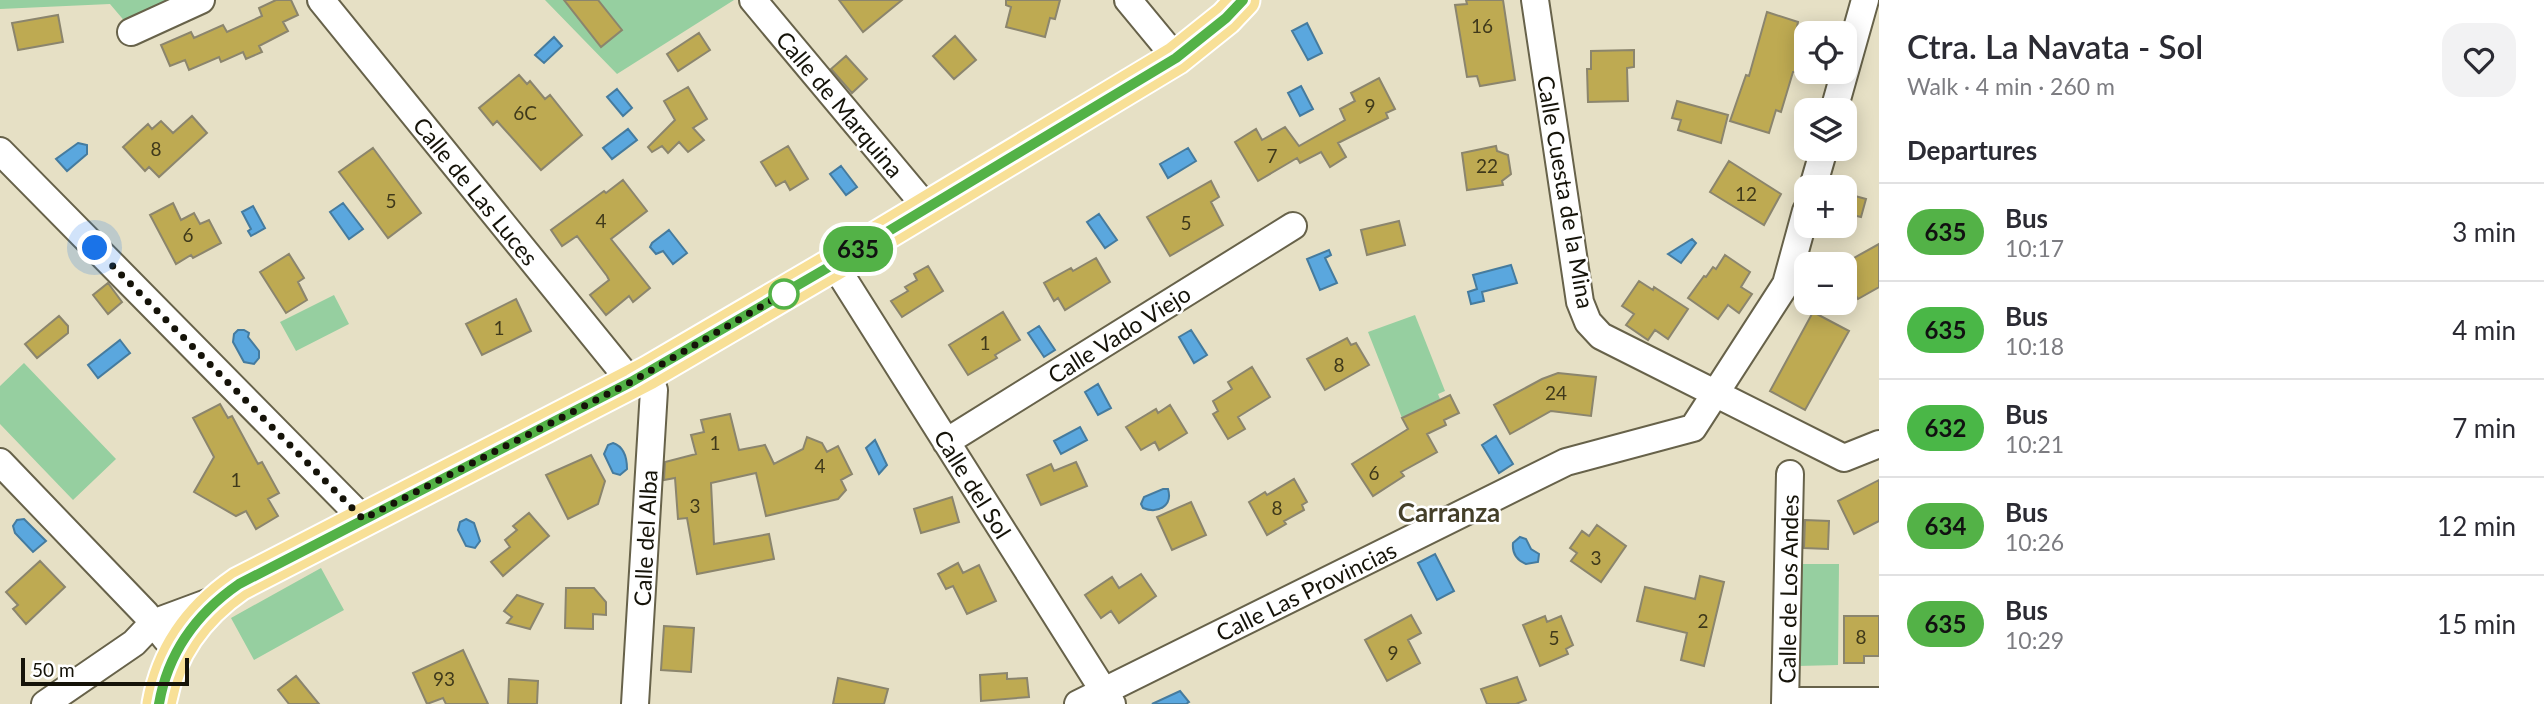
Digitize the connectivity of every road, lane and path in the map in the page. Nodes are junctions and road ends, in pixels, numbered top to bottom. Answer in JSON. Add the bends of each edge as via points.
{"nodes":[{"id":1,"x":201,"y":0,"type":"edge"},
{"id":2,"x":321,"y":0,"type":"edge"},
{"id":3,"x":753,"y":0,"type":"edge"},
{"id":4,"x":1128,"y":0,"type":"edge"},
{"id":5,"x":1243,"y":0,"type":"edge"},
{"id":6,"x":1535,"y":0,"type":"edge"},
{"id":7,"x":1865,"y":0,"type":"edge"},
{"id":8,"x":131,"y":32,"type":"dead end"},
{"id":9,"x":1176,"y":58,"type":"junction"},
{"id":10,"x":1837,"y":98,"type":"edge"},
{"id":11,"x":0,"y":151,"type":"edge"},
{"id":12,"x":926,"y":208,"type":"junction"},
{"id":13,"x":1293,"y":226,"type":"dead end"},
{"id":14,"x":1799,"y":238,"type":"edge"},
{"id":15,"x":834,"y":264,"type":"junction"},
{"id":16,"x":639,"y":377,"type":"junction"},
{"id":17,"x":1716,"y":393,"type":"junction"},
{"id":18,"x":946,"y":442,"type":"junction"},
{"id":19,"x":1879,"y":444,"type":"edge"},
{"id":20,"x":0,"y":462,"type":"edge"},
{"id":21,"x":1790,"y":474,"type":"dead end"},
{"id":22,"x":363,"y":519,"type":"junction"},
{"id":23,"x":168,"y":642,"type":"junction"},
{"id":24,"x":134,"y":643,"type":"junction"},
{"id":25,"x":1108,"y":698,"type":"edge"},
{"id":26,"x":1879,"y":701,"type":"edge"},
{"id":27,"x":1785,"y":703,"type":"edge"},
{"id":28,"x":45,"y":704,"type":"edge"},
{"id":29,"x":159,"y":704,"type":"edge"},
{"id":30,"x":635,"y":704,"type":"edge"},
{"id":31,"x":1078,"y":704,"type":"edge"}],
"edges":[{"from":1,"to":8,"type":"street"},
{"from":2,"to":16,"type":"street","name":"Calle de Las Luces"},
{"from":3,"to":12,"type":"street","name":"Calle de Marquina"},
{"from":4,"to":9,"type":"street"},
{"from":5,"to":9,"type":"main road"},
{"from":6,"to":17,"type":"street","name":"Calle Cuesta de la Mina","via":[[1580,302],[1588,321],[1601,336]]},
{"from":7,"to":10,"type":"street"},
{"from":9,"to":12,"type":"main road"},
{"from":11,"to":22,"type":"street"},
{"from":12,"to":15,"type":"main road"},
{"from":13,"to":18,"type":"street","name":"Calle Vado Viejo"},
{"from":14,"to":17,"type":"street","name":"Calle Las Provincias","via":[[1786,284]]},
{"from":15,"to":16,"type":"main road"},
{"from":15,"to":18,"type":"street","name":"Calle del Sol"},
{"from":16,"to":22,"type":"main road"},
{"from":16,"to":30,"type":"street","name":"Calle del Alba","via":[[654,390]]},
{"from":17,"to":19,"type":"street","name":"Calle Cuesta de la Mina","via":[[1844,458]]},
{"from":17,"to":25,"type":"street","name":"Calle Las Provincias","via":[[1693,428],[1566,462]]},
{"from":18,"to":25,"type":"street","name":"Calle del Sol"},
{"from":20,"to":23,"type":"street"},
{"from":21,"to":27,"type":"street","name":"Calle de Los Andes"},
{"from":22,"to":23,"type":"main road","via":[[239,584]]},
{"from":23,"to":24,"type":"street"},
{"from":23,"to":24,"type":"street","via":[[159,651]]},
{"from":23,"to":29,"type":"main road"},
{"from":24,"to":28,"type":"street"},
{"from":25,"to":31,"type":"street","name":"Calle Las Provincias"},
{"from":26,"to":27,"type":"street"}]}
